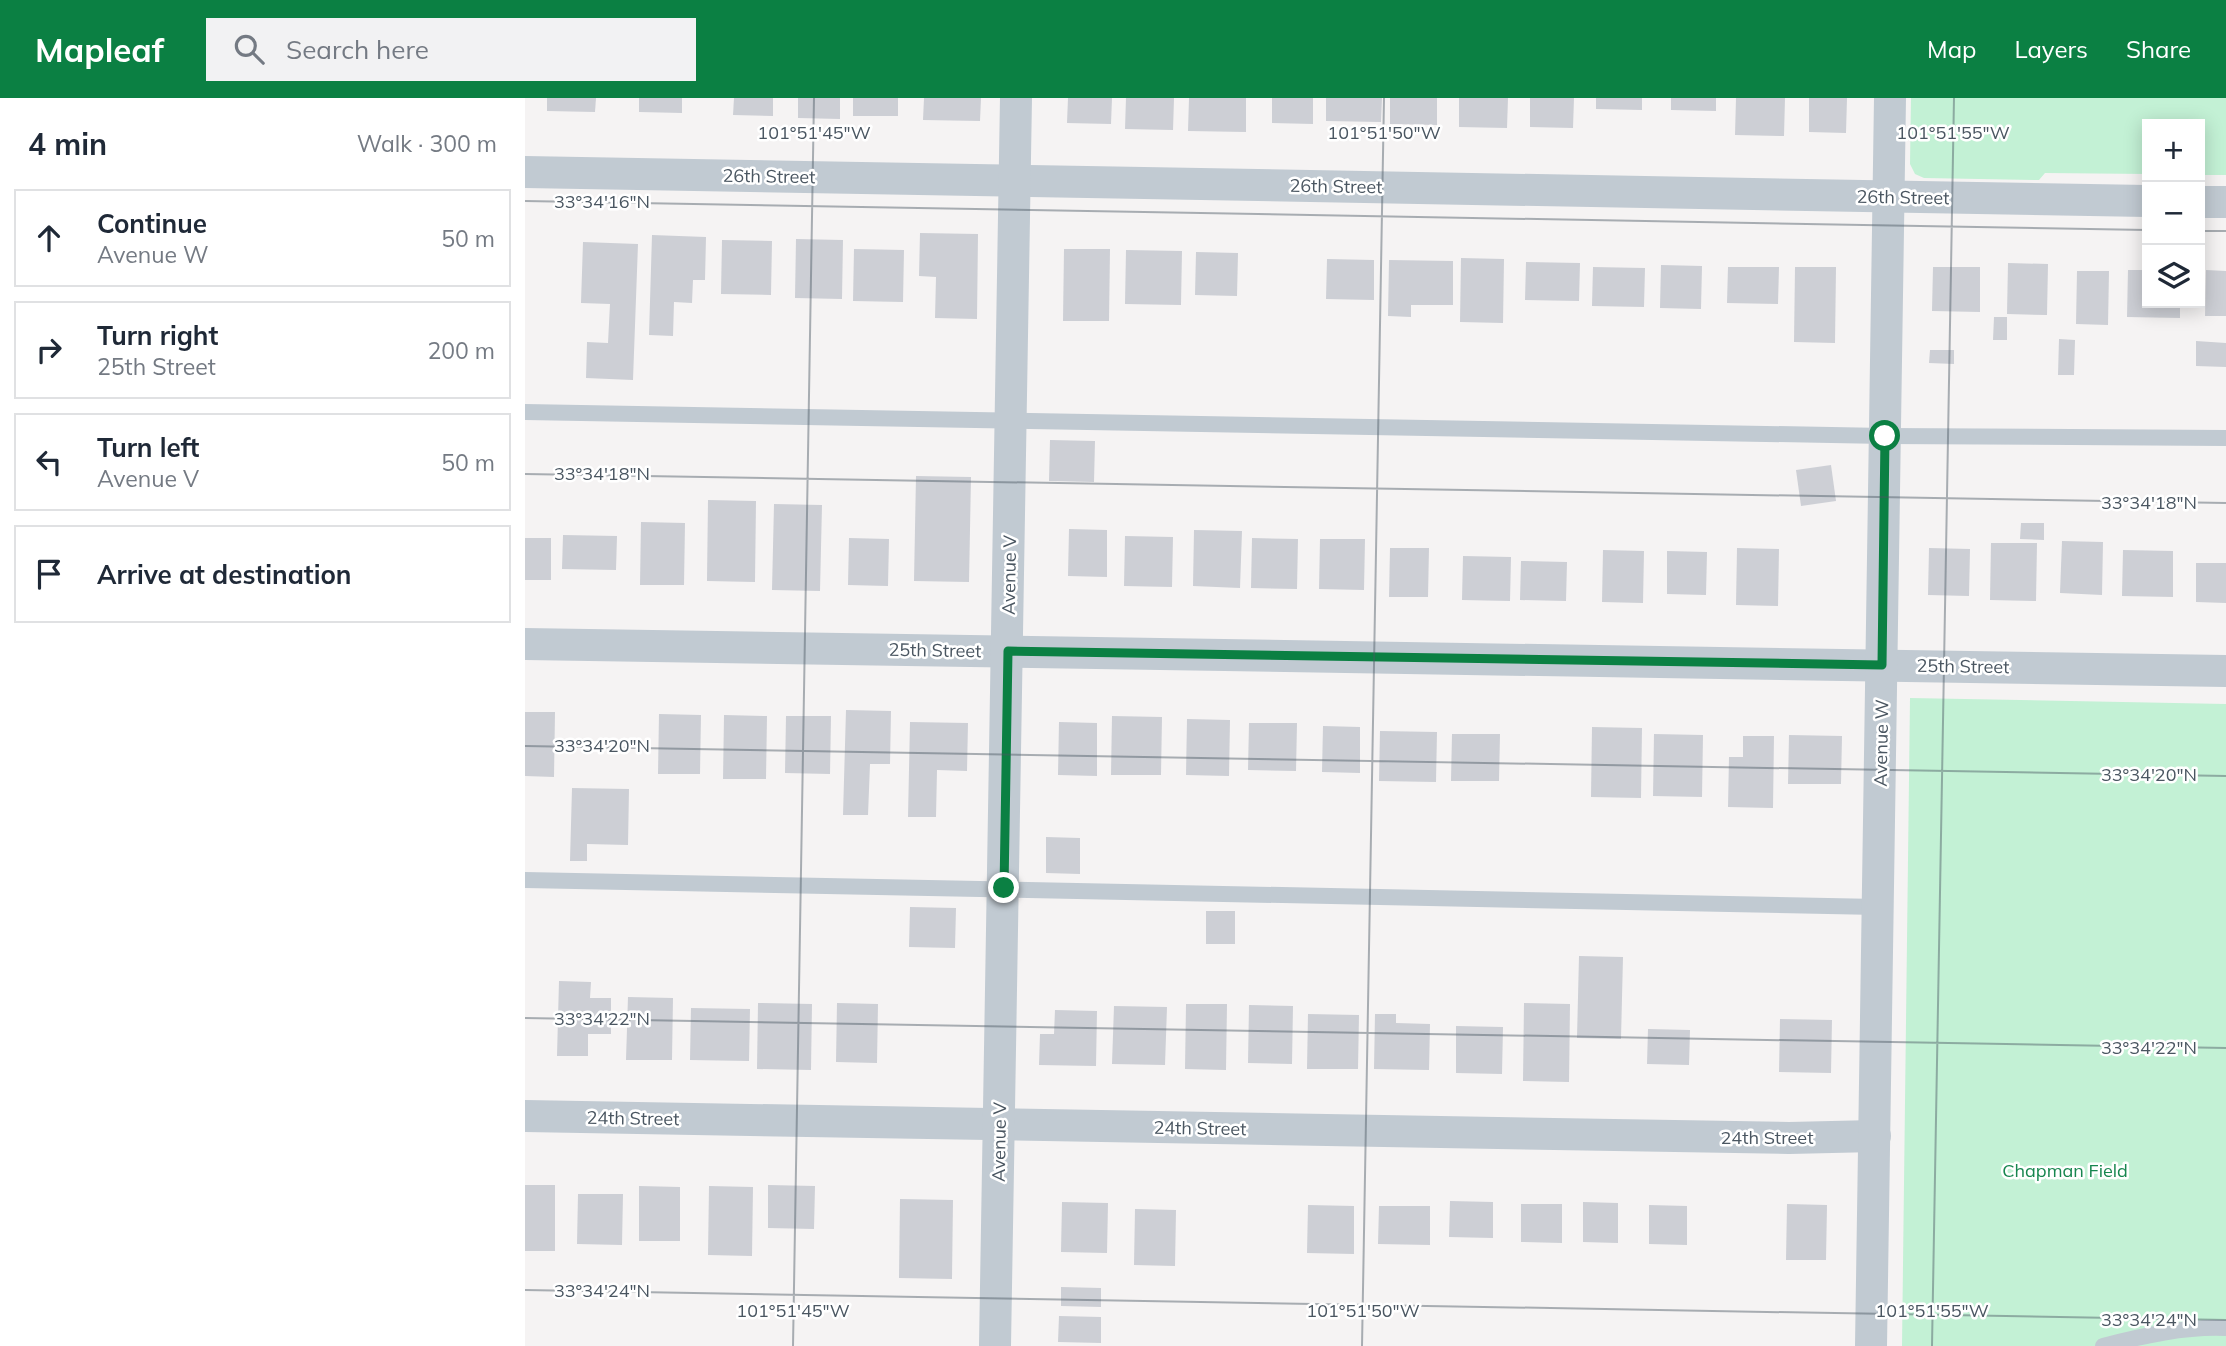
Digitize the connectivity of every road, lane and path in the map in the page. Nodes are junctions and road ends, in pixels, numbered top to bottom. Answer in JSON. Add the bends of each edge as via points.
{"nodes":[{"id":1,"x":1016,"y":98,"type":"edge"},
{"id":2,"x":1890,"y":98,"type":"edge"},
{"id":3,"x":525,"y":172,"type":"edge"},
{"id":4,"x":1015,"y":181,"type":"junction"},
{"id":5,"x":1889,"y":196,"type":"junction"},
{"id":6,"x":2142,"y":201,"type":"edge"},
{"id":7,"x":2205,"y":202,"type":"edge"},
{"id":8,"x":2226,"y":202,"type":"edge"},
{"id":9,"x":525,"y":412,"type":"edge"},
{"id":10,"x":1011,"y":419,"type":"junction"},
{"id":11,"x":1885,"y":436,"type":"junction"},
{"id":12,"x":2226,"y":439,"type":"edge"},
{"id":13,"x":525,"y":644,"type":"edge"},
{"id":14,"x":1008,"y":651,"type":"junction"},
{"id":15,"x":1882,"y":665,"type":"junction"},
{"id":16,"x":2226,"y":671,"type":"edge"},
{"id":17,"x":525,"y":880,"type":"edge"},
{"id":18,"x":1004,"y":888,"type":"junction"},
{"id":19,"x":1878,"y":907,"type":"junction"},
{"id":20,"x":525,"y":1116,"type":"edge"},
{"id":21,"x":999,"y":1124,"type":"junction"},
{"id":22,"x":1875,"y":1136,"type":"junction"},
{"id":23,"x":2226,"y":1328,"type":"edge"},
{"id":24,"x":995,"y":1346,"type":"edge"},
{"id":25,"x":1871,"y":1346,"type":"edge"},
{"id":26,"x":2103,"y":1346,"type":"edge"}],
"edges":[{"from":1,"to":4,"type":"street","name":"Avenue V"},
{"from":2,"to":5,"type":"street","name":"Avenue W"},
{"from":3,"to":4,"type":"street","name":"26th Street"},
{"from":4,"to":5,"type":"street","name":"26th Street"},
{"from":4,"to":10,"type":"street","name":"Avenue V"},
{"from":5,"to":6,"type":"street","name":"26th Street"},
{"from":5,"to":11,"type":"street","name":"Avenue W"},
{"from":7,"to":8,"type":"street"},
{"from":9,"to":10,"type":"lane"},
{"from":10,"to":11,"type":"lane"},
{"from":10,"to":14,"type":"street","name":"Avenue V"},
{"from":11,"to":12,"type":"lane"},
{"from":11,"to":15,"type":"street","name":"Avenue W"},
{"from":13,"to":14,"type":"street","name":"25th Street"},
{"from":14,"to":15,"type":"street","name":"25th Street"},
{"from":14,"to":18,"type":"street","name":"Avenue V"},
{"from":15,"to":16,"type":"street","name":"25th Street"},
{"from":15,"to":19,"type":"street","name":"Avenue W"},
{"from":17,"to":18,"type":"lane"},
{"from":18,"to":19,"type":"lane"},
{"from":18,"to":21,"type":"street","name":"Avenue V"},
{"from":19,"to":22,"type":"street","name":"Avenue W"},
{"from":20,"to":21,"type":"street","name":"24th Street"},
{"from":21,"to":22,"type":"street","name":"24th Street","via":[[1761,1138]]},
{"from":21,"to":24,"type":"street","name":"Avenue V"},
{"from":22,"to":25,"type":"street","name":"Avenue W"},
{"from":23,"to":26,"type":"lane"}]}
